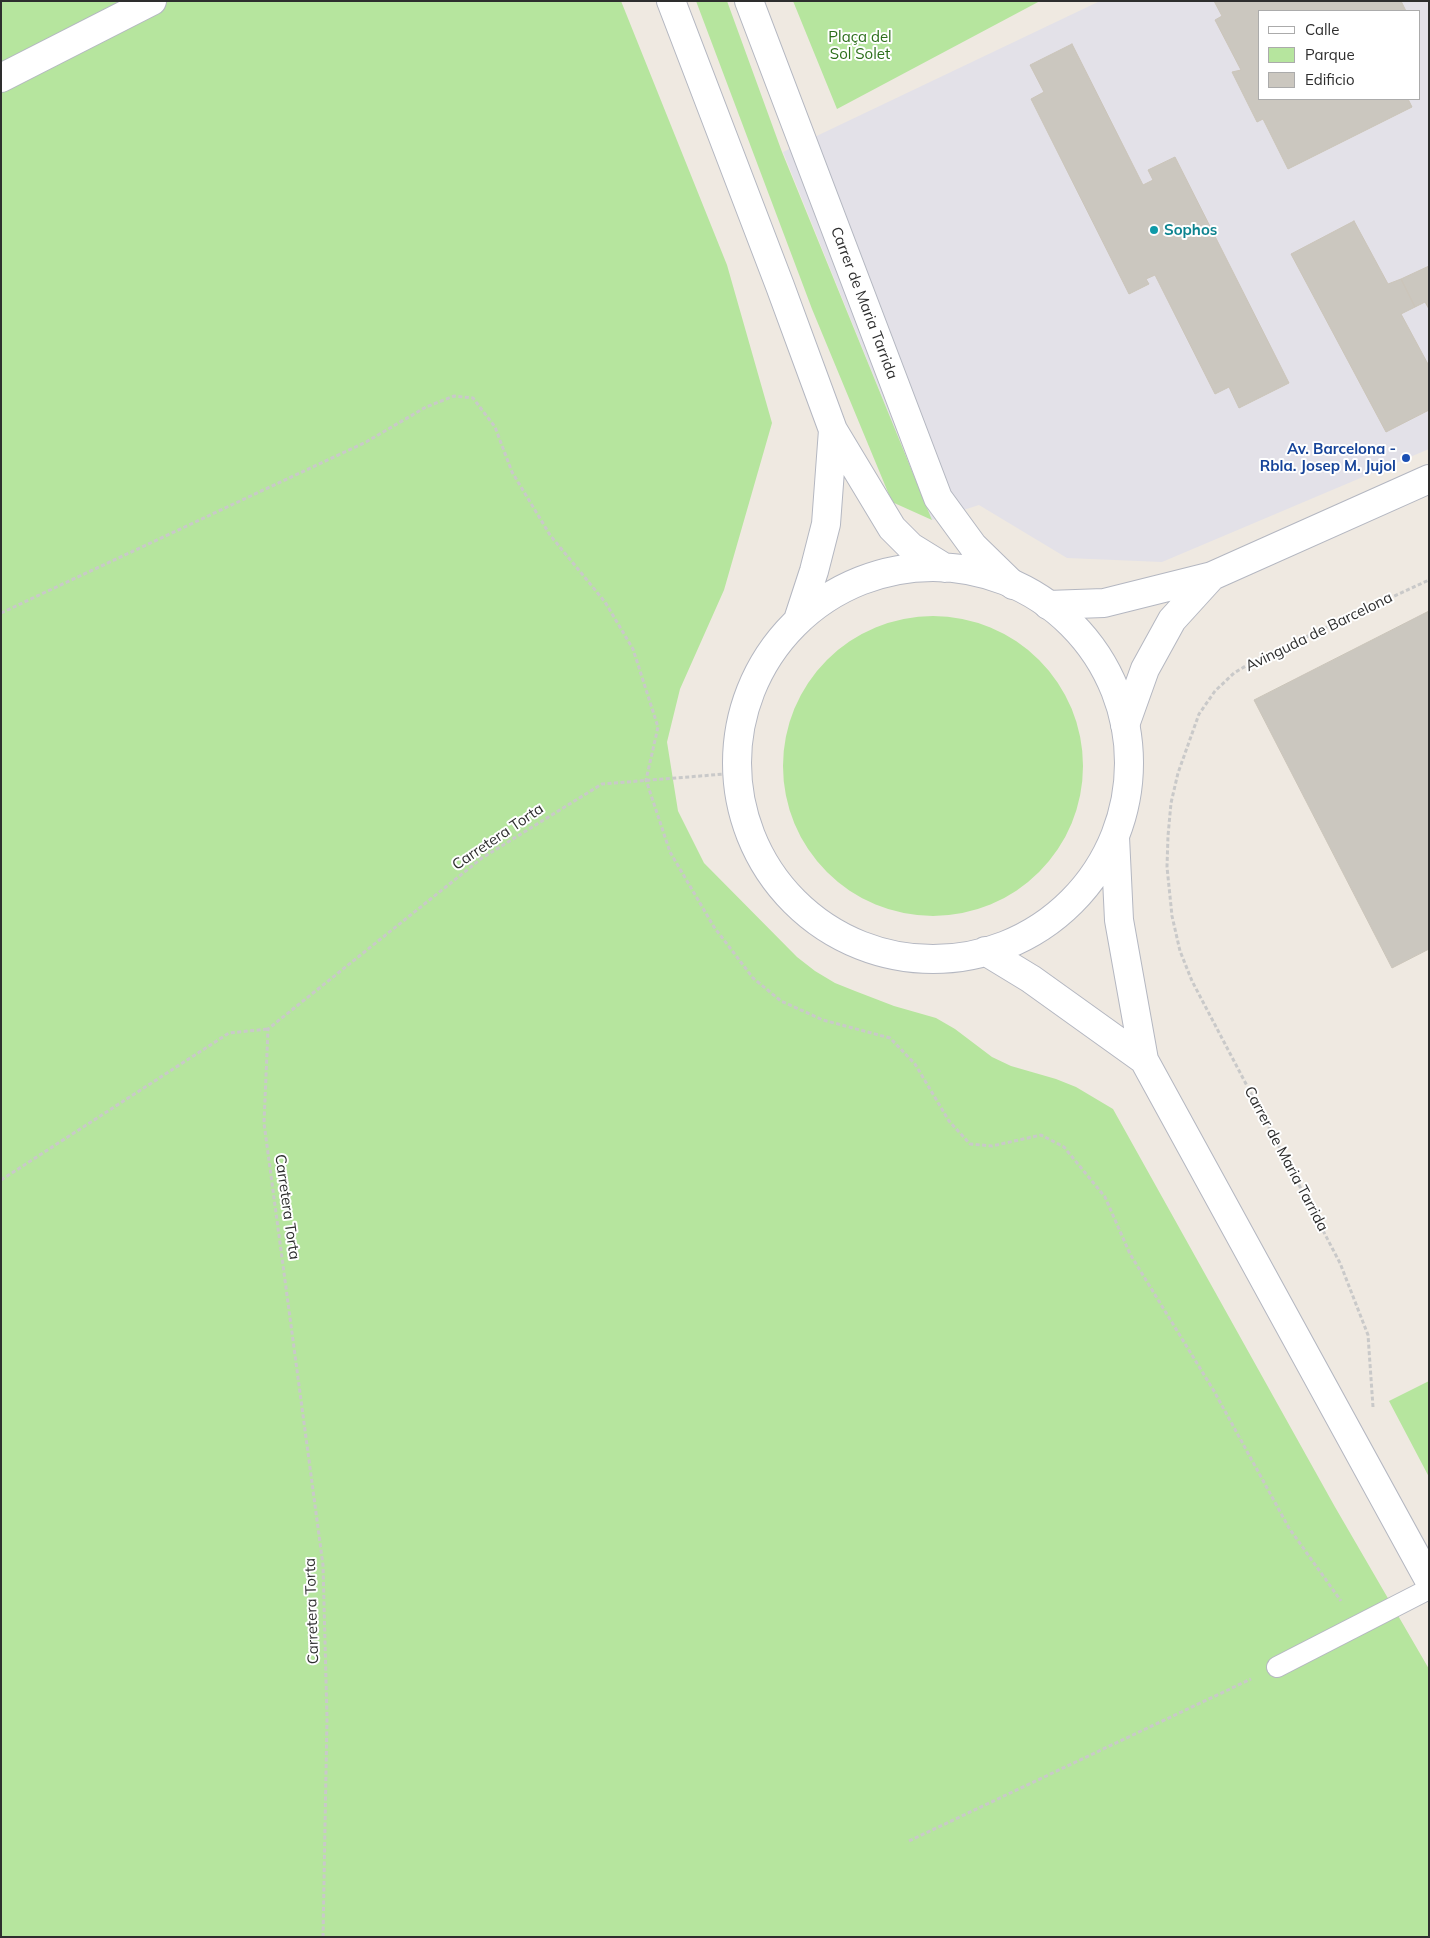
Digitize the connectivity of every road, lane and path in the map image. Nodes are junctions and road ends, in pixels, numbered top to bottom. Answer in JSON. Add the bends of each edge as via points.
{"nodes":[{"id":1,"x":152,"y":1,"type":"edge"},
{"id":2,"x":671,"y":1,"type":"edge"},
{"id":3,"x":749,"y":1,"type":"edge"},
{"id":4,"x":1,"y":78,"type":"edge"},
{"id":5,"x":833,"y":430,"type":"junction"},
{"id":6,"x":1429,"y":479,"type":"edge"},
{"id":7,"x":945,"y":568,"type":"junction"},
{"id":8,"x":1212,"y":576,"type":"junction"},
{"id":9,"x":1429,"y":580,"type":"edge"},
{"id":10,"x":1013,"y":585,"type":"junction"},
{"id":11,"x":1048,"y":605,"type":"junction"},
{"id":12,"x":1,"y":613,"type":"edge"},
{"id":13,"x":798,"y":620,"type":"junction"},
{"id":14,"x":1125,"y":725,"type":"junction"},
{"id":15,"x":737,"y":773,"type":"junction"},
{"id":16,"x":646,"y":780,"type":"junction"},
{"id":17,"x":1171,"y":803,"type":"joint"},
{"id":18,"x":1115,"y":835,"type":"junction"},
{"id":19,"x":985,"y":952,"type":"junction"},
{"id":20,"x":268,"y":1029,"type":"junction"},
{"id":21,"x":1144,"y":1060,"type":"junction"},
{"id":22,"x":1,"y":1180,"type":"edge"},
{"id":23,"x":1373,"y":1411,"type":"dead end"},
{"id":24,"x":1429,"y":1580,"type":"edge"},
{"id":25,"x":1429,"y":1589,"type":"edge"},
{"id":26,"x":1358,"y":1625,"type":"junction"},
{"id":27,"x":1277,"y":1667,"type":"joint"},
{"id":28,"x":909,"y":1841,"type":"dead end"},
{"id":29,"x":323,"y":1937,"type":"edge"}],
"edges":[{"from":1,"to":4,"type":"main road"},
{"from":2,"to":5,"type":"main road"},
{"from":3,"to":10,"type":"main road","name":"Carrer de Maria Tarrida","via":[[938,498],[973,546]]},
{"from":5,"to":7,"type":"main road","via":[[892,528],[911,547]]},
{"from":5,"to":13,"type":"main road","via":[[826,524]]},
{"from":6,"to":8,"type":"main road"},
{"from":7,"to":10,"type":"main road","via":[[991,576]]},
{"from":7,"to":13,"type":"main road","via":[[910,569],[874,576],[841,590]]},
{"from":8,"to":11,"type":"main road","via":[[1104,602]]},
{"from":8,"to":14,"type":"main road","via":[[1172,620],[1145,669]]},
{"from":9,"to":17,"type":"path","name":"Avinguda de Barcelona","via":[[1234,673],[1215,691],[1199,714]]},
{"from":10,"to":11,"type":"main road"},
{"from":11,"to":14,"type":"main road","via":[[1084,638],[1098,658],[1116,694]]},
{"from":12,"to":16,"type":"path","via":[[366,442],[426,407],[454,396],[473,398],[495,427],[512,472],[550,535],[605,602],[634,649],[658,726]]},
{"from":13,"to":15,"type":"main road","via":[[781,638],[755,679],[740,725]]},
{"from":14,"to":18,"type":"main road","via":[[1129,752],[1128,780],[1124,808]]},
{"from":15,"to":16,"type":"path","name":"Carretera Torta"},
{"from":15,"to":19,"type":"main road","via":[[745,819],[757,848],[776,881],[809,914],[848,939],[893,954],[939,958]]},
{"from":16,"to":20,"type":"path","name":"Carretera Torta","via":[[602,784],[482,858]]},
{"from":16,"to":26,"type":"path","via":[[670,852],[714,927],[753,978],[781,1001],[823,1020],[890,1038],[915,1064],[949,1121],[970,1144],[992,1146],[1041,1135],[1064,1147],[1105,1197],[1130,1254],[1214,1391],[1289,1528]]},
{"from":17,"to":23,"type":"path","name":"Carrer de Maria Tarrida","via":[[1167,867],[1172,916],[1180,951],[1192,981],[1340,1263],[1368,1335]]},
{"from":18,"to":19,"type":"main road","via":[[1099,867],[1064,908],[1035,930]]},
{"from":18,"to":21,"type":"main road","via":[[1119,920]]},
{"from":19,"to":21,"type":"main road","via":[[1031,979]]},
{"from":20,"to":22,"type":"path","via":[[229,1033]]},
{"from":20,"to":29,"type":"path","name":"Carretera Torta","via":[[264,1123],[323,1565],[327,1718]]},
{"from":21,"to":24,"type":"main road"},
{"from":25,"to":26,"type":"lane"},
{"from":26,"to":27,"type":"lane"},
{"from":27,"to":28,"type":"path"}]}
